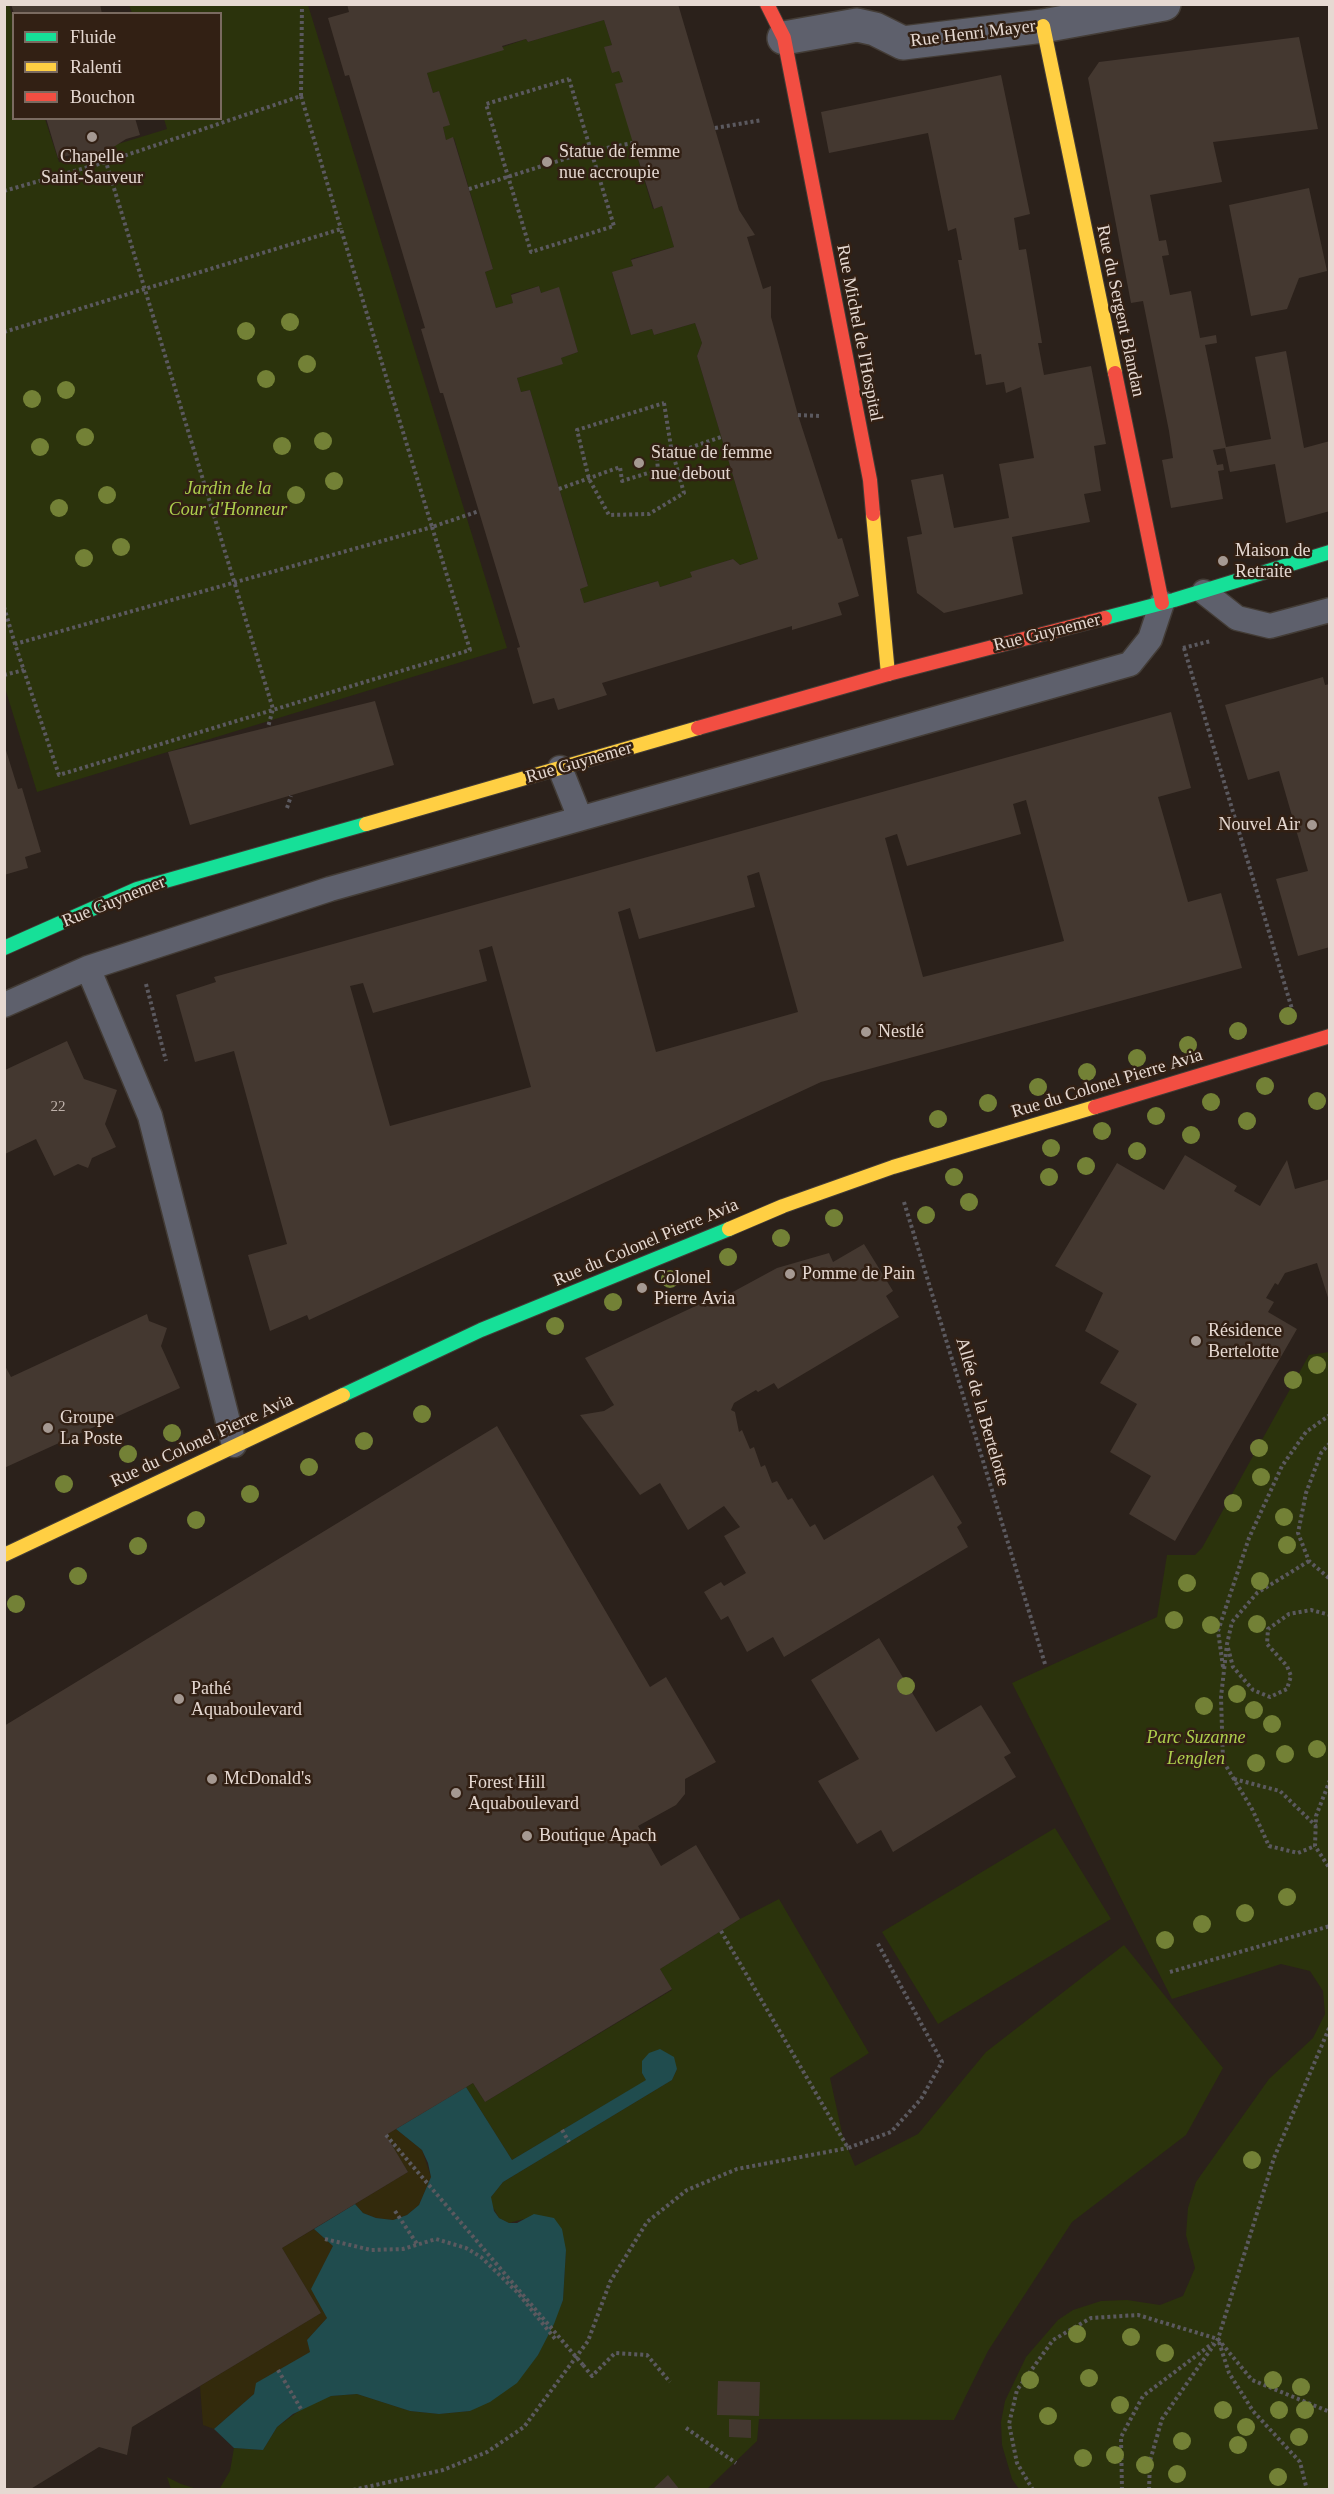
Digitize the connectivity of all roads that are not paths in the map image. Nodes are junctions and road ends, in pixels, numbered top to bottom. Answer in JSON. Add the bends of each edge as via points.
{"nodes":[{"id":1,"x":767,"y":4,"type":"edge"},
{"id":2,"x":1164,"y":4,"type":"edge"},
{"id":3,"x":1043,"y":26,"type":"junction"},
{"id":4,"x":784,"y":38,"type":"junction"},
{"id":5,"x":1329,"y":552,"type":"edge"},
{"id":6,"x":1204,"y":592,"type":"junction"},
{"id":7,"x":1162,"y":603,"type":"junction"},
{"id":8,"x":1329,"y":610,"type":"edge"},
{"id":9,"x":888,"y":674,"type":"junction"},
{"id":10,"x":560,"y":768,"type":"junction"},
{"id":11,"x":579,"y":818,"type":"junction"},
{"id":12,"x":4,"y":948,"type":"edge"},
{"id":13,"x":88,"y":968,"type":"junction"},
{"id":14,"x":4,"y":1005,"type":"edge"},
{"id":15,"x":1329,"y":1036,"type":"edge"},
{"id":16,"x":234,"y":1445,"type":"junction"},
{"id":17,"x":4,"y":1555,"type":"edge"}],
"edges":[{"from":1,"to":4,"type":"street","name":"Rue Michel de l'Hospital"},
{"from":2,"to":3,"type":"street","name":"Rue Henri Mayer"},
{"from":3,"to":4,"type":"street","name":"Rue Henri Mayer","via":[[903,43],[875,29],[856,25]]},
{"from":3,"to":7,"type":"street","name":"Rue du Sergent Blandan"},
{"from":4,"to":9,"type":"street","name":"Rue Michel de l'Hospital","via":[[870,480]]},
{"from":5,"to":6,"type":"street","name":"Rue Guynemer"},
{"from":6,"to":7,"type":"street","name":"Rue Guynemer"},
{"from":6,"to":8,"type":"lane","via":[[1237,618],[1270,626]]},
{"from":7,"to":9,"type":"street","name":"Rue Guynemer"},
{"from":7,"to":11,"type":"lane","via":[[1150,639],[1130,664]]},
{"from":9,"to":10,"type":"street","name":"Rue Guynemer"},
{"from":10,"to":11,"type":"lane"},
{"from":10,"to":12,"type":"street","name":"Rue Guynemer","via":[[137,889]]},
{"from":11,"to":13,"type":"lane","via":[[330,888]]},
{"from":13,"to":14,"type":"lane"},
{"from":13,"to":16,"type":"lane","via":[[150,1116]]},
{"from":15,"to":16,"type":"street","name":"Rue du Colonel Pierre Avia","via":[[893,1167],[783,1206],[481,1330]]},
{"from":16,"to":17,"type":"street","name":"Rue du Colonel Pierre Avia"}]}
